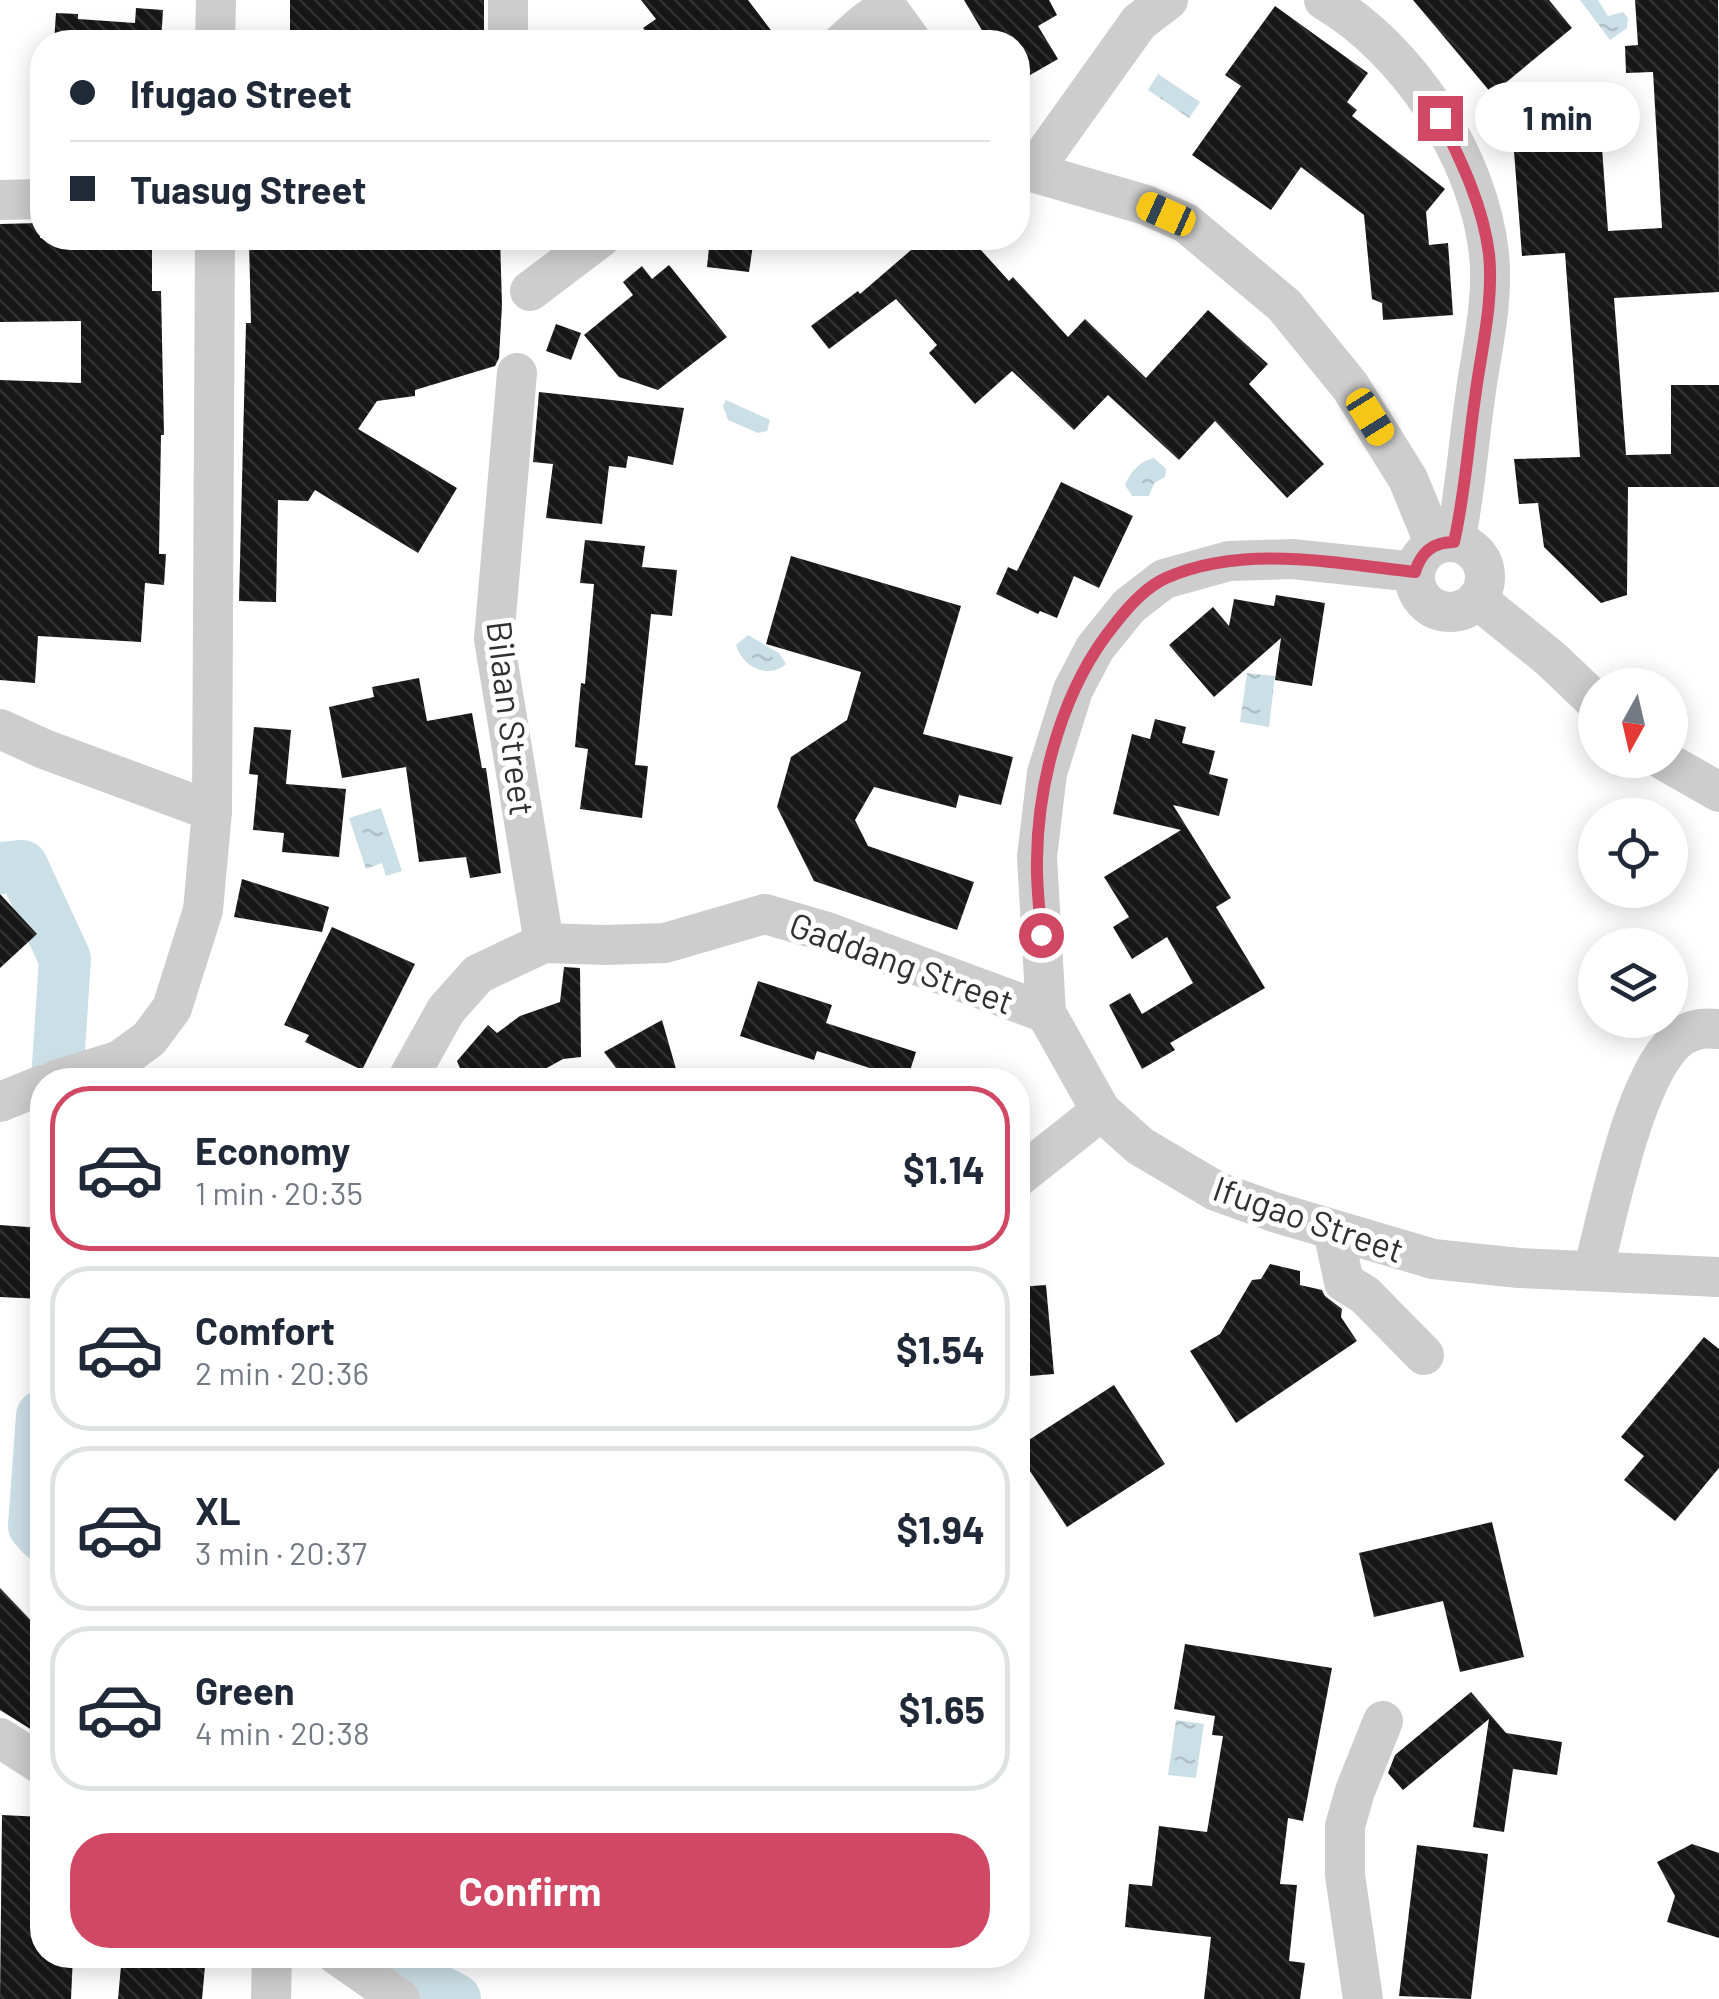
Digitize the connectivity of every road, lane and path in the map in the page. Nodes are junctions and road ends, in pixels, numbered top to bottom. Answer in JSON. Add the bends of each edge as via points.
{"nodes":[{"id":1,"x":216,"y":0,"type":"edge"},
{"id":2,"x":508,"y":0,"type":"edge"},
{"id":3,"x":1168,"y":0,"type":"edge"},
{"id":4,"x":1324,"y":0,"type":"edge"},
{"id":5,"x":216,"y":30,"type":"edge"},
{"id":6,"x":508,"y":30,"type":"edge"},
{"id":7,"x":858,"y":30,"type":"edge"},
{"id":8,"x":904,"y":30,"type":"edge"},
{"id":9,"x":1030,"y":160,"type":"edge"},
{"id":10,"x":1030,"y":168,"type":"edge"},
{"id":11,"x":0,"y":200,"type":"edge"},
{"id":12,"x":30,"y":200,"type":"edge"},
{"id":13,"x":216,"y":250,"type":"edge"},
{"id":14,"x":584,"y":250,"type":"edge"},
{"id":15,"x":530,"y":291,"type":"dead end"},
{"id":16,"x":516,"y":373,"type":"dead end"},
{"id":17,"x":1435,"y":553,"type":"junction"},
{"id":18,"x":1478,"y":600,"type":"junction"},
{"id":19,"x":1578,"y":685,"type":"edge"},
{"id":20,"x":0,"y":729,"type":"edge"},
{"id":21,"x":1688,"y":774,"type":"edge"},
{"id":22,"x":1719,"y":792,"type":"edge"},
{"id":23,"x":212,"y":811,"type":"junction"},
{"id":24,"x":544,"y":943,"type":"junction"},
{"id":25,"x":1046,"y":1013,"type":"junction"},
{"id":26,"x":1719,"y":1029,"type":"edge"},
{"id":27,"x":94,"y":1068,"type":"edge"},
{"id":28,"x":413,"y":1068,"type":"edge"},
{"id":29,"x":30,"y":1089,"type":"edge"},
{"id":30,"x":0,"y":1102,"type":"edge"},
{"id":31,"x":1101,"y":1111,"type":"junction"},
{"id":32,"x":1030,"y":1167,"type":"edge"},
{"id":33,"x":1333,"y":1230,"type":"junction"},
{"id":34,"x":1593,"y":1272,"type":"junction"},
{"id":35,"x":1719,"y":1277,"type":"edge"},
{"id":36,"x":1424,"y":1355,"type":"dead end"},
{"id":37,"x":1383,"y":1721,"type":"dead end"},
{"id":38,"x":0,"y":1738,"type":"edge"},
{"id":39,"x":30,"y":1757,"type":"edge"},
{"id":40,"x":272,"y":1968,"type":"edge"},
{"id":41,"x":355,"y":1968,"type":"edge"},
{"id":42,"x":271,"y":1999,"type":"edge"},
{"id":43,"x":400,"y":1999,"type":"edge"},
{"id":44,"x":1363,"y":1999,"type":"edge"}],
"edges":[{"from":1,"to":5,"type":"street"},
{"from":2,"to":6,"type":"street"},
{"from":3,"to":9,"type":"street","via":[[1139,22]]},
{"from":4,"to":17,"type":"street","via":[[1355,18],[1404,67],[1440,118],[1472,186],[1489,252],[1490,301],[1466,491]]},
{"from":7,"to":8,"type":"street","via":[[878,14],[892,13]]},
{"from":10,"to":17,"type":"street","via":[[1186,222],[1284,305],[1350,386],[1408,480]]},
{"from":11,"to":12,"type":"street"},
{"from":13,"to":23,"type":"street"},
{"from":14,"to":15,"type":"street"},
{"from":16,"to":24,"type":"street","name":"Bilaan Street","via":[[494,639]]},
{"from":17,"to":18,"type":"street","via":[[1474,550],[1485,569]]},
{"from":17,"to":18,"type":"street","via":[[1420,594],[1436,609],[1458,611]]},
{"from":17,"to":25,"type":"street","name":"Ifugao Street","via":[[1229,561],[1164,578],[1129,606],[1073,690],[1047,773],[1036,857]]},
{"from":18,"to":19,"type":"street"},
{"from":20,"to":23,"type":"street"},
{"from":21,"to":22,"type":"street"},
{"from":23,"to":27,"type":"street","via":[[203,910],[172,1008],[149,1039],[120,1060]]},
{"from":24,"to":25,"type":"street","name":"Gaddang Street","via":[[666,943],[765,914]]},
{"from":24,"to":28,"type":"street","name":"Gaddang Street","via":[[478,974],[446,1010]]},
{"from":25,"to":31,"type":"street","name":"Ifugao Street"},
{"from":26,"to":34,"type":"street","via":[[1700,1028],[1680,1038],[1652,1076]]},
{"from":29,"to":30,"type":"street"},
{"from":31,"to":32,"type":"street"},
{"from":31,"to":33,"type":"street","name":"Ifugao Street","via":[[1140,1146],[1216,1191]]},
{"from":33,"to":34,"type":"street","name":"Ifugao Street","via":[[1433,1260]]},
{"from":33,"to":36,"type":"street","via":[[1344,1282]]},
{"from":34,"to":35,"type":"street","name":"Ifugao Street"},
{"from":37,"to":44,"type":"street","via":[[1345,1826],[1345,1875]]},
{"from":38,"to":39,"type":"street"},
{"from":40,"to":42,"type":"street"},
{"from":41,"to":43,"type":"street"}]}
